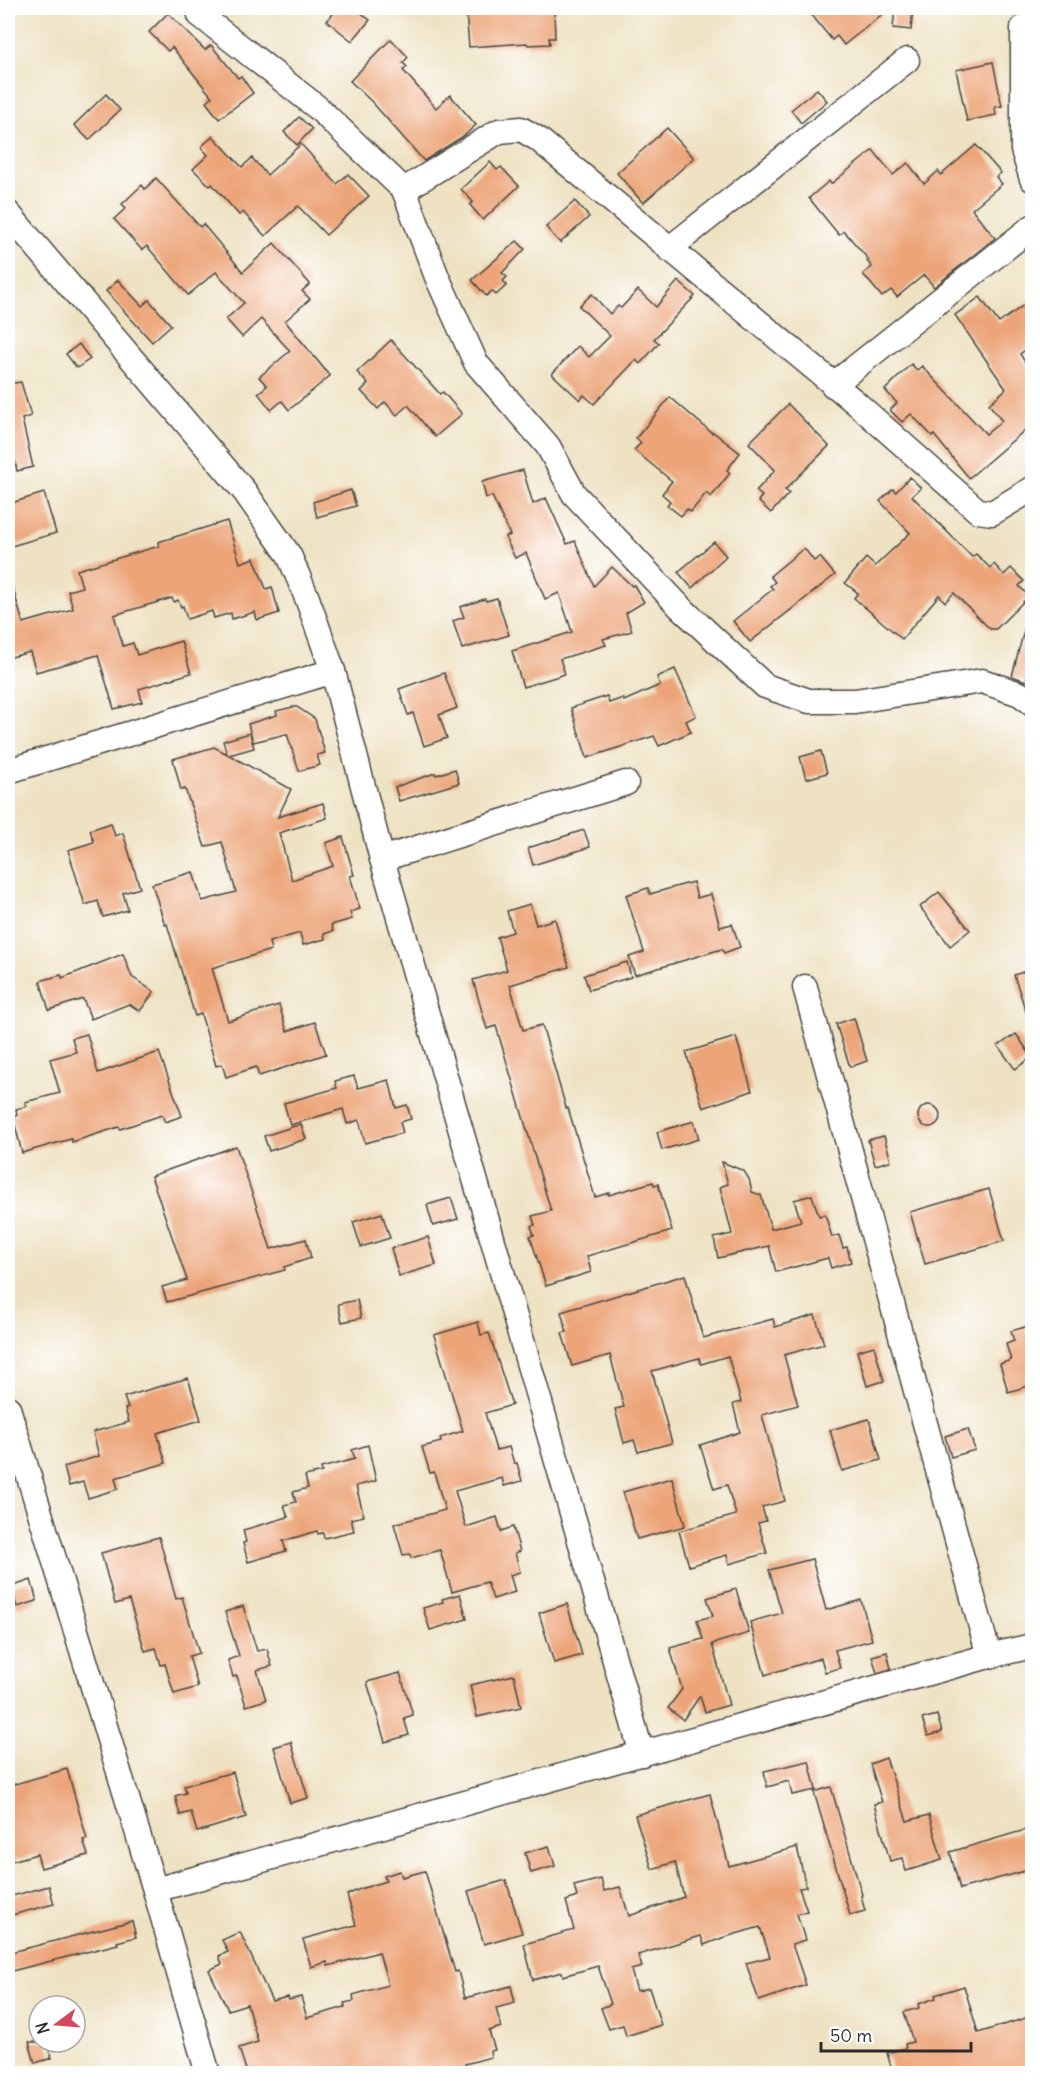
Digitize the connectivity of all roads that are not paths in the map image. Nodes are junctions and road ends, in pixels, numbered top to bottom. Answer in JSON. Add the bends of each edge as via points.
{"nodes":[{"id":1,"x":201,"y":10,"type":"edge"},
{"id":2,"x":1032,"y":23,"type":"edge"},
{"id":3,"x":908,"y":60,"type":"dead end"},
{"id":4,"x":1032,"y":179,"type":"edge"},
{"id":5,"x":404,"y":190,"type":"junction"},
{"id":6,"x":8,"y":213,"type":"edge"},
{"id":7,"x":1032,"y":227,"type":"edge"},
{"id":8,"x":19,"y":243,"type":"edge"},
{"id":9,"x":669,"y":249,"type":"junction"},
{"id":10,"x":833,"y":385,"type":"junction"},
{"id":11,"x":1032,"y":489,"type":"edge"},
{"id":12,"x":333,"y":671,"type":"junction"},
{"id":13,"x":1032,"y":703,"type":"edge"},
{"id":14,"x":8,"y":771,"type":"edge"},
{"id":15,"x":626,"y":783,"type":"dead end"},
{"id":16,"x":382,"y":860,"type":"junction"},
{"id":17,"x":805,"y":987,"type":"dead end"},
{"id":18,"x":8,"y":1408,"type":"edge"},
{"id":19,"x":1032,"y":1646,"type":"edge"},
{"id":20,"x":989,"y":1656,"type":"junction"},
{"id":21,"x":642,"y":1755,"type":"junction"},
{"id":22,"x":155,"y":1890,"type":"junction"},
{"id":23,"x":208,"y":2073,"type":"edge"}],
"edges":[{"from":1,"to":5,"type":"street","via":[[318,108]]},
{"from":2,"to":4,"type":"street","via":[[1023,28],[1023,150]]},
{"from":3,"to":9,"type":"street"},
{"from":5,"to":9,"type":"street","via":[[498,130],[521,129]]},
{"from":5,"to":13,"type":"street","via":[[437,278],[476,363],[548,446],[574,494],[680,607],[765,686],[809,701],[855,701],[982,681],[1020,694]]},
{"from":6,"to":8,"type":"street"},
{"from":7,"to":10,"type":"street"},
{"from":8,"to":12,"type":"street","via":[[245,492],[289,555]]},
{"from":9,"to":10,"type":"street"},
{"from":10,"to":11,"type":"street","via":[[978,511],[992,513]]},
{"from":12,"to":14,"type":"street"},
{"from":12,"to":16,"type":"street"},
{"from":15,"to":16,"type":"street"},
{"from":16,"to":21,"type":"street"},
{"from":17,"to":20,"type":"street"},
{"from":18,"to":22,"type":"street"},
{"from":19,"to":20,"type":"street"},
{"from":20,"to":21,"type":"street"},
{"from":21,"to":22,"type":"street"},
{"from":22,"to":23,"type":"street"}]}
